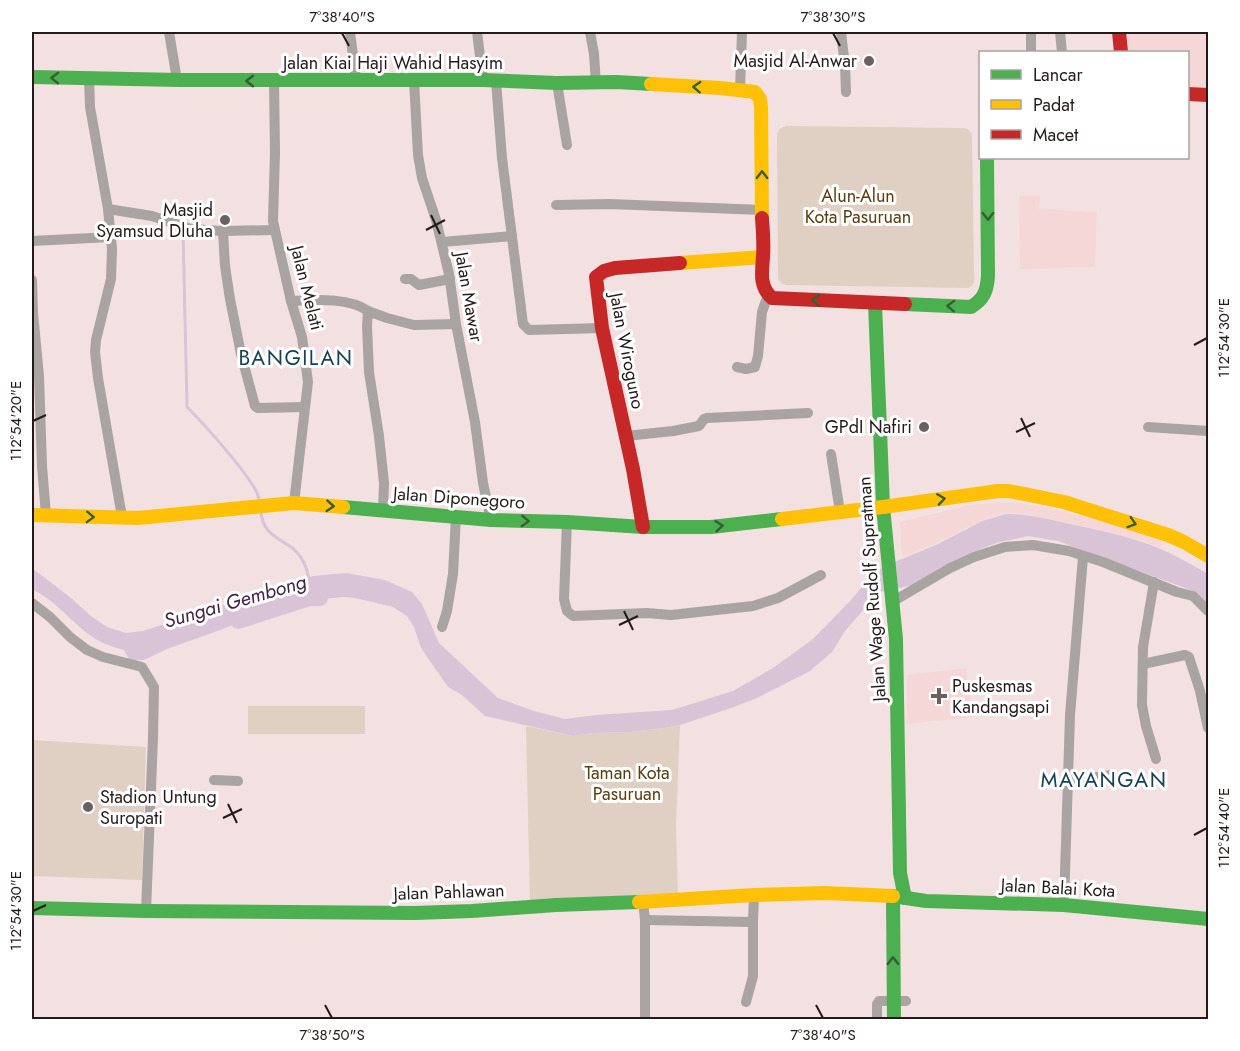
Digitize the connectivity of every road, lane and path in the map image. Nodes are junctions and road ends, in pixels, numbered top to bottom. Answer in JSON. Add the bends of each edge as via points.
{"nodes":[{"id":1,"x":169,"y":32,"type":"edge"},
{"id":2,"x":350,"y":32,"type":"edge"},
{"id":3,"x":477,"y":32,"type":"edge"},
{"id":4,"x":590,"y":32,"type":"edge"},
{"id":5,"x":742,"y":32,"type":"edge"},
{"id":6,"x":841,"y":32,"type":"edge"},
{"id":7,"x":1031,"y":32,"type":"edge"},
{"id":8,"x":1060,"y":32,"type":"edge"},
{"id":9,"x":1119,"y":32,"type":"edge"},
{"id":10,"x":1031,"y":51,"type":"edge"},
{"id":11,"x":1062,"y":51,"type":"edge"},
{"id":12,"x":1122,"y":51,"type":"edge"},
{"id":13,"x":32,"y":77,"type":"edge"},
{"id":14,"x":88,"y":79,"type":"junction"},
{"id":15,"x":177,"y":80,"type":"junction"},
{"id":16,"x":356,"y":80,"type":"junction"},
{"id":17,"x":414,"y":80,"type":"junction"},
{"id":18,"x":490,"y":80,"type":"junction"},
{"id":19,"x":274,"y":81,"type":"junction"},
{"id":20,"x":557,"y":83,"type":"junction"},
{"id":21,"x":596,"y":84,"type":"junction"},
{"id":22,"x":740,"y":90,"type":"junction"},
{"id":23,"x":846,"y":92,"type":"dead end"},
{"id":24,"x":1189,"y":94,"type":"edge"},
{"id":25,"x":1209,"y":94,"type":"edge"},
{"id":26,"x":567,"y":145,"type":"dead end"},
{"id":27,"x":987,"y":159,"type":"edge"},
{"id":28,"x":556,"y":205,"type":"dead end"},
{"id":29,"x":108,"y":209,"type":"junction"},
{"id":30,"x":762,"y":210,"type":"junction"},
{"id":31,"x":275,"y":230,"type":"junction"},
{"id":32,"x":224,"y":231,"type":"junction"},
{"id":33,"x":111,"y":237,"type":"junction"},
{"id":34,"x":512,"y":237,"type":"junction"},
{"id":35,"x":32,"y":241,"type":"edge"},
{"id":36,"x":442,"y":242,"type":"junction"},
{"id":37,"x":763,"y":256,"type":"junction"},
{"id":38,"x":405,"y":279,"type":"dead end"},
{"id":39,"x":450,"y":279,"type":"junction"},
{"id":40,"x":32,"y":280,"type":"edge"},
{"id":41,"x":768,"y":295,"type":"junction"},
{"id":42,"x":291,"y":300,"type":"junction"},
{"id":43,"x":875,"y":303,"type":"junction"},
{"id":44,"x":372,"y":312,"type":"junction"},
{"id":45,"x":32,"y":313,"type":"edge"},
{"id":46,"x":456,"y":324,"type":"junction"},
{"id":47,"x":602,"y":328,"type":"junction"},
{"id":48,"x":737,"y":367,"type":"dead end"},
{"id":49,"x":305,"y":407,"type":"junction"},
{"id":50,"x":808,"y":413,"type":"dead end"},
{"id":51,"x":1148,"y":427,"type":"dead end"},
{"id":52,"x":1209,"y":431,"type":"edge"},
{"id":53,"x":626,"y":436,"type":"junction"},
{"id":54,"x":831,"y":454,"type":"dead end"},
{"id":55,"x":294,"y":503,"type":"junction"},
{"id":56,"x":884,"y":507,"type":"junction"},
{"id":57,"x":383,"y":510,"type":"junction"},
{"id":58,"x":840,"y":512,"type":"junction"},
{"id":59,"x":32,"y":515,"type":"edge"},
{"id":60,"x":46,"y":515,"type":"junction"},
{"id":61,"x":456,"y":516,"type":"junction"},
{"id":62,"x":122,"y":517,"type":"junction"},
{"id":63,"x":491,"y":520,"type":"junction"},
{"id":64,"x":567,"y":522,"type":"junction"},
{"id":65,"x":644,"y":527,"type":"junction"},
{"id":66,"x":1207,"y":555,"type":"edge"},
{"id":67,"x":1083,"y":557,"type":"junction"},
{"id":68,"x":821,"y":575,"type":"dead end"},
{"id":69,"x":1154,"y":582,"type":"junction"},
{"id":70,"x":892,"y":599,"type":"junction"},
{"id":71,"x":32,"y":603,"type":"edge"},
{"id":72,"x":1209,"y":610,"type":"edge"},
{"id":73,"x":442,"y":627,"type":"dead end"},
{"id":74,"x":1143,"y":664,"type":"junction"},
{"id":75,"x":1209,"y":728,"type":"edge"},
{"id":76,"x":1156,"y":759,"type":"dead end"},
{"id":77,"x":1112,"y":775,"type":"dead end"},
{"id":78,"x":214,"y":780,"type":"dead end"},
{"id":79,"x":1068,"y":780,"type":"junction"},
{"id":80,"x":238,"y":781,"type":"dead end"},
{"id":81,"x":754,"y":895,"type":"junction"},
{"id":82,"x":867,"y":895,"type":"joint"},
{"id":83,"x":899,"y":897,"type":"junction"},
{"id":84,"x":643,"y":902,"type":"junction"},
{"id":85,"x":1064,"y":904,"type":"junction"},
{"id":86,"x":32,"y":908,"type":"edge"},
{"id":87,"x":146,"y":911,"type":"junction"},
{"id":88,"x":1209,"y":919,"type":"edge"},
{"id":89,"x":645,"y":920,"type":"junction"},
{"id":90,"x":753,"y":922,"type":"junction"},
{"id":91,"x":900,"y":1000,"type":"junction"},
{"id":92,"x":746,"y":1002,"type":"dead end"},
{"id":93,"x":645,"y":1020,"type":"edge"},
{"id":94,"x":877,"y":1020,"type":"edge"},
{"id":95,"x":894,"y":1020,"type":"edge"},
{"id":96,"x":906,"y":1020,"type":"edge"}],
"edges":[{"from":1,"to":15,"type":"street"},
{"from":2,"to":16,"type":"street"},
{"from":3,"to":18,"type":"street"},
{"from":4,"to":21,"type":"street"},
{"from":5,"to":22,"type":"street"},
{"from":6,"to":23,"type":"street"},
{"from":7,"to":10,"type":"street"},
{"from":8,"to":11,"type":"street"},
{"from":9,"to":12,"type":"main road"},
{"from":14,"to":13,"type":"main road","name":"Jalan Kiai Haji Wahid Hasyim","one_way":true},
{"from":14,"to":15,"type":"main road","name":"Jalan Kiai Haji Wahid Hasyim"},
{"from":14,"to":29,"type":"street"},
{"from":19,"to":15,"type":"main road","name":"Jalan Kiai Haji Wahid Hasyim","one_way":true},
{"from":16,"to":17,"type":"main road","name":"Jalan Kiai Haji Wahid Hasyim"},
{"from":16,"to":19,"type":"main road","name":"Jalan Kiai Haji Wahid Hasyim"},
{"from":17,"to":18,"type":"main road","name":"Jalan Kiai Haji Wahid Hasyim"},
{"from":17,"to":36,"type":"street","name":"Jalan Mawar","via":[[418,155]]},
{"from":18,"to":20,"type":"main road","name":"Jalan Kiai Haji Wahid Hasyim"},
{"from":18,"to":34,"type":"street"},
{"from":19,"to":31,"type":"street","name":"Jalan Melati"},
{"from":20,"to":21,"type":"main road","name":"Jalan Kiai Haji Wahid Hasyim"},
{"from":20,"to":26,"type":"street"},
{"from":22,"to":21,"type":"main road","name":"Jalan Kiai Haji Wahid Hasyim","one_way":true},
{"from":30,"to":22,"type":"main road","name":"Jalan Kiai Haji Wahid Hasyim","one_way":true,"via":[[760,99],[755,92]]},
{"from":24,"to":25,"type":"main road"},
{"from":27,"to":43,"type":"main road","one_way":true,"via":[[988,276],[983,298],[971,307]]},
{"from":28,"to":30,"type":"street"},
{"from":29,"to":32,"type":"street","via":[[152,216],[191,229]]},
{"from":29,"to":33,"type":"street"},
{"from":30,"to":37,"type":"main road"},
{"from":31,"to":32,"type":"street"},
{"from":31,"to":42,"type":"street","name":"Jalan Melati"},
{"from":32,"to":49,"type":"street","via":[[230,299],[255,406]]},
{"from":33,"to":35,"type":"street"},
{"from":33,"to":62,"type":"street","via":[[111,279],[95,352]]},
{"from":34,"to":36,"type":"street"},
{"from":34,"to":47,"type":"street","via":[[525,328]]},
{"from":36,"to":39,"type":"street","name":"Jalan Mawar"},
{"from":37,"to":41,"type":"main road","via":[[762,286]]},
{"from":37,"to":47,"type":"main road","name":"Jalan Wiroguno","via":[[615,268],[599,274],[596,279]]},
{"from":38,"to":39,"type":"street","via":[[419,285]]},
{"from":39,"to":46,"type":"street","name":"Jalan Mawar"},
{"from":40,"to":45,"type":"street"},
{"from":43,"to":41,"type":"main road","one_way":true},
{"from":41,"to":48,"type":"street","via":[[755,367]]},
{"from":42,"to":44,"type":"street","via":[[352,304]]},
{"from":42,"to":49,"type":"street","name":"Jalan Melati","via":[[302,337],[308,382]]},
{"from":43,"to":56,"type":"main road","name":"Jalan Wage Rudolf Supratman"},
{"from":44,"to":46,"type":"street","via":[[414,325]]},
{"from":44,"to":57,"type":"street","via":[[367,326],[369,372],[384,483]]},
{"from":45,"to":60,"type":"street"},
{"from":46,"to":63,"type":"street","name":"Jalan Mawar"},
{"from":47,"to":53,"type":"main road","name":"Jalan Wiroguno"},
{"from":49,"to":55,"type":"street","name":"Jalan Melati"},
{"from":50,"to":53,"type":"street","via":[[707,418],[699,426]]},
{"from":51,"to":52,"type":"street"},
{"from":53,"to":65,"type":"main road","name":"Jalan Wiroguno"},
{"from":54,"to":58,"type":"street"},
{"from":55,"to":57,"type":"main road","name":"Jalan Diponegoro","one_way":true},
{"from":55,"to":62,"type":"main road","name":"Jalan Diponegoro"},
{"from":56,"to":58,"type":"main road","name":"Jalan Diponegoro"},
{"from":56,"to":66,"type":"main road","name":"Jalan Diponegoro","one_way":true,"via":[[998,491],[1036,495],[1168,535]]},
{"from":56,"to":70,"type":"main road","name":"Jalan Wage Rudolf Supratman"},
{"from":57,"to":61,"type":"main road","name":"Jalan Diponegoro"},
{"from":65,"to":58,"type":"main road","name":"Jalan Diponegoro","one_way":true,"via":[[711,527]]},
{"from":59,"to":60,"type":"main road","name":"Jalan Diponegoro"},
{"from":60,"to":62,"type":"main road","name":"Jalan Diponegoro","one_way":true},
{"from":61,"to":63,"type":"main road","name":"Jalan Diponegoro"},
{"from":61,"to":73,"type":"street","via":[[453,574]]},
{"from":63,"to":64,"type":"main road","name":"Jalan Diponegoro","one_way":true},
{"from":64,"to":65,"type":"main road","name":"Jalan Diponegoro"},
{"from":64,"to":68,"type":"street","via":[[564,599],[567,612],[573,616],[670,615],[753,606],[778,598]]},
{"from":67,"to":69,"type":"street"},
{"from":67,"to":70,"type":"street","via":[[1033,545],[1005,547],[950,568]]},
{"from":67,"to":79,"type":"street"},
{"from":69,"to":72,"type":"street","via":[[1193,596]]},
{"from":69,"to":74,"type":"street"},
{"from":70,"to":83,"type":"main road","name":"Jalan Wage Rudolf Supratman","via":[[896,639]]},
{"from":71,"to":87,"type":"street","via":[[87,650],[142,667],[154,687]]},
{"from":74,"to":75,"type":"street","via":[[1189,657]]},
{"from":74,"to":76,"type":"street","via":[[1142,705]]},
{"from":77,"to":79,"type":"street"},
{"from":78,"to":80,"type":"street"},
{"from":79,"to":85,"type":"street"},
{"from":81,"to":82,"type":"main road","name":"Jalan Pahlawan"},
{"from":81,"to":84,"type":"main road","name":"Jalan Pahlawan"},
{"from":81,"to":90,"type":"street"},
{"from":82,"to":83,"type":"main road","name":"Jalan Balai Kota"},
{"from":83,"to":85,"type":"main road","name":"Jalan Balai Kota"},
{"from":83,"to":91,"type":"main road","name":"Jalan Wage Rudolf Supratman"},
{"from":84,"to":87,"type":"main road","name":"Jalan Pahlawan","via":[[443,912]]},
{"from":84,"to":89,"type":"street"},
{"from":85,"to":88,"type":"main road","name":"Jalan Balai Kota"},
{"from":86,"to":87,"type":"main road","name":"Jalan Pahlawan"},
{"from":89,"to":90,"type":"street"},
{"from":89,"to":93,"type":"street"},
{"from":90,"to":92,"type":"street","via":[[753,976]]},
{"from":91,"to":94,"type":"street","via":[[878,1002]]},
{"from":91,"to":95,"type":"main road"},
{"from":91,"to":96,"type":"main road"}]}
